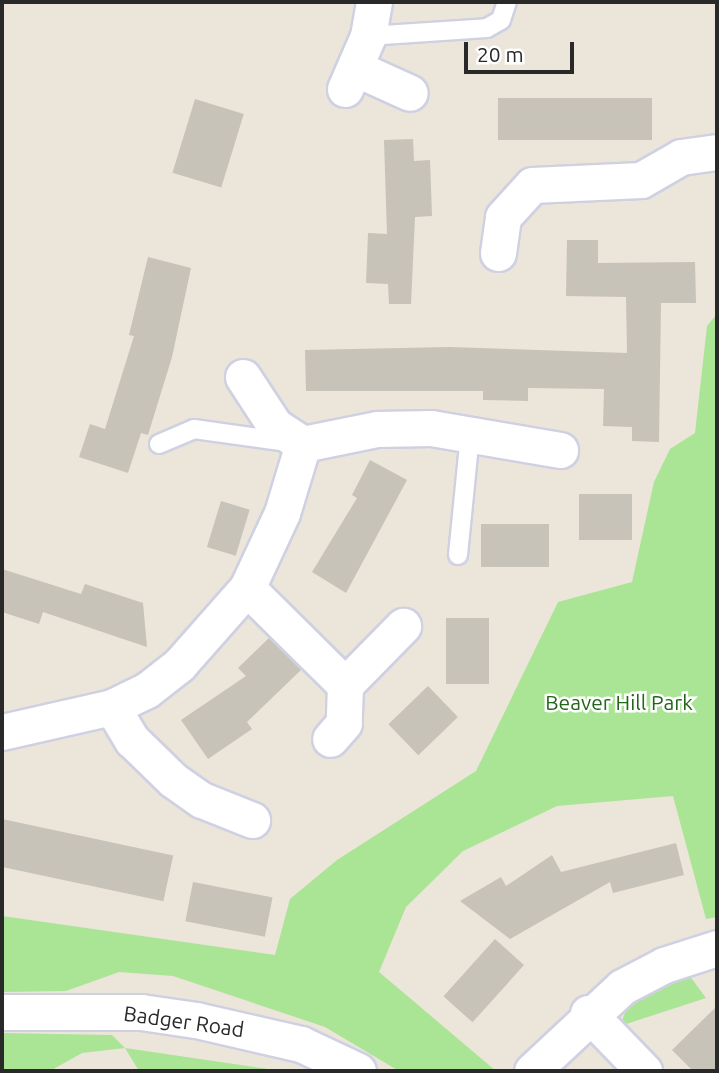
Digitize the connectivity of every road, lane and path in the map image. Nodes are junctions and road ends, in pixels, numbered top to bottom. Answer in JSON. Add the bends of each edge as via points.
{"nodes":[{"id":1,"x":374,"y":2,"type":"edge"},
{"id":2,"x":507,"y":2,"type":"edge"},
{"id":3,"x":368,"y":36,"type":"junction"},
{"id":4,"x":410,"y":93,"type":"dead end"},
{"id":5,"x":717,"y":152,"type":"edge"},
{"id":6,"x":498,"y":253,"type":"dead end"},
{"id":7,"x":243,"y":377,"type":"dead end"},
{"id":8,"x":470,"y":434,"type":"junction"},
{"id":9,"x":159,"y":444,"type":"dead end"},
{"id":10,"x":303,"y":444,"type":"junction"},
{"id":11,"x":560,"y":450,"type":"dead end"},
{"id":12,"x":458,"y":555,"type":"dead end"},
{"id":13,"x":247,"y":588,"type":"junction"},
{"id":14,"x":403,"y":626,"type":"dead end"},
{"id":15,"x":345,"y":685,"type":"junction"},
{"id":16,"x":112,"y":707,"type":"junction"},
{"id":17,"x":4,"y":725,"type":"edge"},
{"id":18,"x":330,"y":739,"type":"dead end"},
{"id":19,"x":251,"y":820,"type":"dead end"},
{"id":20,"x":717,"y":948,"type":"edge"},
{"id":21,"x":2,"y":1012,"type":"edge"},
{"id":22,"x":588,"y":1013,"type":"junction"},
{"id":23,"x":358,"y":1071,"type":"edge"},
{"id":24,"x":532,"y":1071,"type":"edge"},
{"id":25,"x":644,"y":1071,"type":"edge"}],
"edges":[{"from":1,"to":3,"type":"street"},
{"from":2,"to":3,"type":"lane","via":[[501,20],[487,28]]},
{"from":3,"to":4,"type":"street","via":[[350,79]]},
{"from":5,"to":6,"type":"street","via":[[681,157],[641,180],[532,185],[503,217]]},
{"from":7,"to":10,"type":"street","via":[[275,426]]},
{"from":8,"to":10,"type":"street","via":[[431,428],[377,429]]},
{"from":8,"to":11,"type":"street"},
{"from":8,"to":12,"type":"lane"},
{"from":9,"to":10,"type":"lane","via":[[194,429]]},
{"from":10,"to":13,"type":"street","via":[[278,525]]},
{"from":13,"to":15,"type":"street"},
{"from":13,"to":16,"type":"street","via":[[179,665],[147,690]]},
{"from":14,"to":15,"type":"street"},
{"from":15,"to":18,"type":"street","via":[[344,723]]},
{"from":16,"to":17,"type":"street"},
{"from":16,"to":19,"type":"street","via":[[132,740],[173,780],[202,800]]},
{"from":20,"to":22,"type":"street","via":[[664,965]]},
{"from":21,"to":23,"type":"street","name":"Badger Road","via":[[141,1012],[195,1020],[301,1044]]},
{"from":22,"to":24,"type":"street"},
{"from":22,"to":25,"type":"street"}]}
